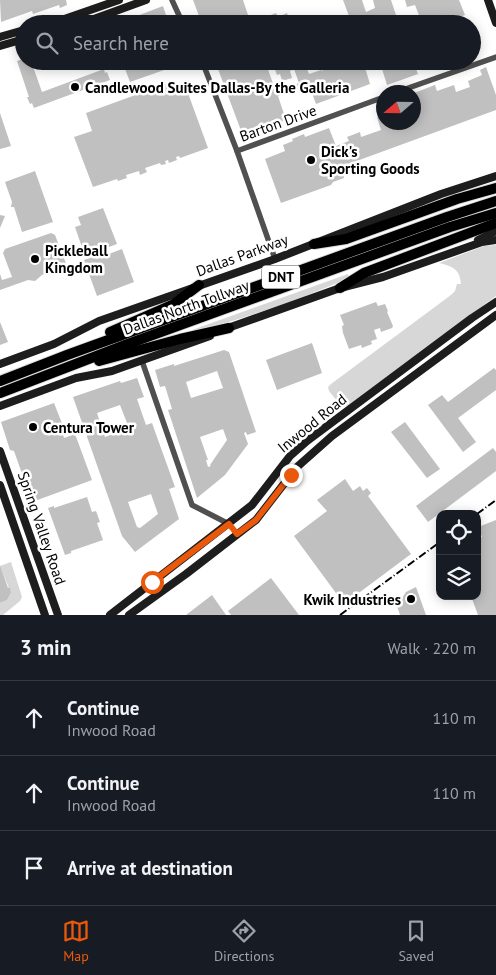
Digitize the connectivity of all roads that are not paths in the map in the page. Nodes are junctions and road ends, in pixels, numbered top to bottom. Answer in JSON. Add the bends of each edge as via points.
{"nodes":[{"id":1,"x":119,"y":0,"type":"edge"},
{"id":2,"x":146,"y":0,"type":"edge"},
{"id":3,"x":172,"y":0,"type":"edge"},
{"id":4,"x":488,"y":0,"type":"edge"},
{"id":5,"x":86,"y":12,"type":"junction"},
{"id":6,"x":77,"y":15,"type":"edge"},
{"id":7,"x":87,"y":15,"type":"edge"},
{"id":8,"x":106,"y":15,"type":"edge"},
{"id":9,"x":179,"y":15,"type":"edge"},
{"id":10,"x":496,"y":23,"type":"edge"},
{"id":11,"x":15,"y":33,"type":"edge"},
{"id":12,"x":0,"y":37,"type":"edge"},
{"id":13,"x":15,"y":42,"type":"edge"},
{"id":14,"x":0,"y":46,"type":"edge"},
{"id":15,"x":496,"y":56,"type":"edge"},
{"id":16,"x":481,"y":61,"type":"edge"},
{"id":17,"x":206,"y":70,"type":"edge"},
{"id":18,"x":458,"y":70,"type":"edge"},
{"id":19,"x":416,"y":85,"type":"edge"},
{"id":20,"x":376,"y":101,"type":"edge"},
{"id":21,"x":237,"y":151,"type":"junction"},
{"id":22,"x":496,"y":176,"type":"edge"},
{"id":23,"x":496,"y":188,"type":"edge"},
{"id":24,"x":496,"y":201,"type":"edge"},
{"id":25,"x":496,"y":213,"type":"edge"},
{"id":26,"x":496,"y":223,"type":"edge"},
{"id":27,"x":496,"y":231,"type":"edge"},
{"id":28,"x":496,"y":240,"type":"edge"},
{"id":29,"x":314,"y":244,"type":"junction"},
{"id":30,"x":466,"y":248,"type":"junction"},
{"id":31,"x":275,"y":259,"type":"junction"},
{"id":32,"x":199,"y":285,"type":"junction"},
{"id":33,"x":340,"y":288,"type":"junction"},
{"id":34,"x":496,"y":302,"type":"edge"},
{"id":35,"x":496,"y":315,"type":"edge"},
{"id":36,"x":472,"y":318,"type":"junction"},
{"id":37,"x":479,"y":327,"type":"junction"},
{"id":38,"x":229,"y":328,"type":"junction"},
{"id":39,"x":67,"y":355,"type":"junction"},
{"id":40,"x":142,"y":361,"type":"junction"},
{"id":41,"x":2,"y":364,"type":"edge"},
{"id":42,"x":72,"y":367,"type":"junction"},
{"id":43,"x":1,"y":381,"type":"edge"},
{"id":44,"x":3,"y":392,"type":"edge"},
{"id":45,"x":20,"y":399,"type":"junction"},
{"id":46,"x":0,"y":400,"type":"edge"},
{"id":47,"x":0,"y":406,"type":"edge"},
{"id":48,"x":341,"y":416,"type":"junction"},
{"id":49,"x":348,"y":425,"type":"junction"},
{"id":50,"x":0,"y":451,"type":"edge"},
{"id":51,"x":0,"y":486,"type":"edge"},
{"id":52,"x":229,"y":524,"type":"junction"},
{"id":53,"x":237,"y":534,"type":"junction"},
{"id":54,"x":26,"y":557,"type":"junction"},
{"id":55,"x":152,"y":582,"type":"junction"},
{"id":56,"x":47,"y":583,"type":"junction"},
{"id":57,"x":160,"y":594,"type":"junction"},
{"id":58,"x":39,"y":595,"type":"junction"},
{"id":59,"x":54,"y":606,"type":"junction"},
{"id":60,"x":45,"y":615,"type":"edge"},
{"id":61,"x":58,"y":615,"type":"edge"},
{"id":62,"x":110,"y":615,"type":"edge"},
{"id":63,"x":130,"y":615,"type":"edge"}],
"edges":[{"from":1,"to":5,"type":"main road"},
{"from":2,"to":8,"type":"main road"},
{"from":3,"to":9,"type":"street"},
{"from":4,"to":10,"type":"main road"},
{"from":5,"to":6,"type":"main road"},
{"from":5,"to":7,"type":"main road"},
{"from":11,"to":12,"type":"main road"},
{"from":13,"to":14,"type":"main road"},
{"from":15,"to":16,"type":"street"},
{"from":17,"to":21,"type":"street"},
{"from":18,"to":19,"type":"street"},
{"from":20,"to":21,"type":"street","name":"Barton Drive"},
{"from":21,"to":31,"type":"street"},
{"from":22,"to":29,"type":"main road","name":"Dallas Parkway"},
{"from":23,"to":29,"type":"highway","via":[[346,239]]},
{"from":24,"to":39,"type":"highway","name":"Dallas North Tollway","number":"DNT"},
{"from":25,"to":42,"type":"highway","name":"Dallas North Tollway","number":"DNT"},
{"from":26,"to":33,"type":"highway","via":[[364,273]]},
{"from":27,"to":30,"type":"main road"},
{"from":28,"to":30,"type":"main road"},
{"from":29,"to":31,"type":"main road","name":"Dallas Parkway"},
{"from":30,"to":33,"type":"main road","via":[[383,278]]},
{"from":31,"to":32,"type":"main road","name":"Dallas Parkway"},
{"from":32,"to":39,"type":"highway","via":[[174,304],[82,344]]},
{"from":32,"to":41,"type":"main road","name":"Dallas Parkway","via":[[99,321],[54,344]]},
{"from":33,"to":38,"type":"main road"},
{"from":34,"to":36,"type":"main road","name":"Inwood Road"},
{"from":35,"to":37,"type":"main road","name":"Inwood Road"},
{"from":36,"to":37,"type":"main road"},
{"from":36,"to":48,"type":"main road","name":"Inwood Road"},
{"from":37,"to":49,"type":"main road","name":"Inwood Road"},
{"from":38,"to":40,"type":"main road"},
{"from":38,"to":42,"type":"highway"},
{"from":39,"to":43,"type":"highway","name":"Dallas North Tollway","number":"DNT"},
{"from":40,"to":45,"type":"main road","via":[[76,378]]},
{"from":40,"to":52,"type":"street","via":[[192,504]]},
{"from":42,"to":44,"type":"highway","name":"Dallas North Tollway","number":"DNT"},
{"from":45,"to":46,"type":"main road"},
{"from":45,"to":47,"type":"main road"},
{"from":48,"to":49,"type":"main road"},
{"from":48,"to":52,"type":"main road","name":"Inwood Road","via":[[290,456],[252,505]]},
{"from":49,"to":53,"type":"main road","name":"Inwood Road","via":[[297,467],[256,520]]},
{"from":50,"to":56,"type":"main road","name":"Spring Valley Road"},
{"from":51,"to":54,"type":"main road","name":"Spring Valley Road"},
{"from":52,"to":53,"type":"main road"},
{"from":52,"to":55,"type":"main road","name":"Inwood Road"},
{"from":53,"to":57,"type":"main road","name":"Inwood Road"},
{"from":54,"to":56,"type":"main road","via":[[39,581]]},
{"from":54,"to":58,"type":"main road","name":"Spring Valley Road"},
{"from":55,"to":57,"type":"main road"},
{"from":55,"to":62,"type":"main road","name":"Inwood Road"},
{"from":56,"to":59,"type":"main road","name":"Spring Valley Road"},
{"from":57,"to":63,"type":"main road","name":"Inwood Road"},
{"from":58,"to":59,"type":"main road","via":[[46,595]]},
{"from":58,"to":60,"type":"main road","name":"Spring Valley Road"},
{"from":59,"to":61,"type":"main road","name":"Spring Valley Road"}]}
